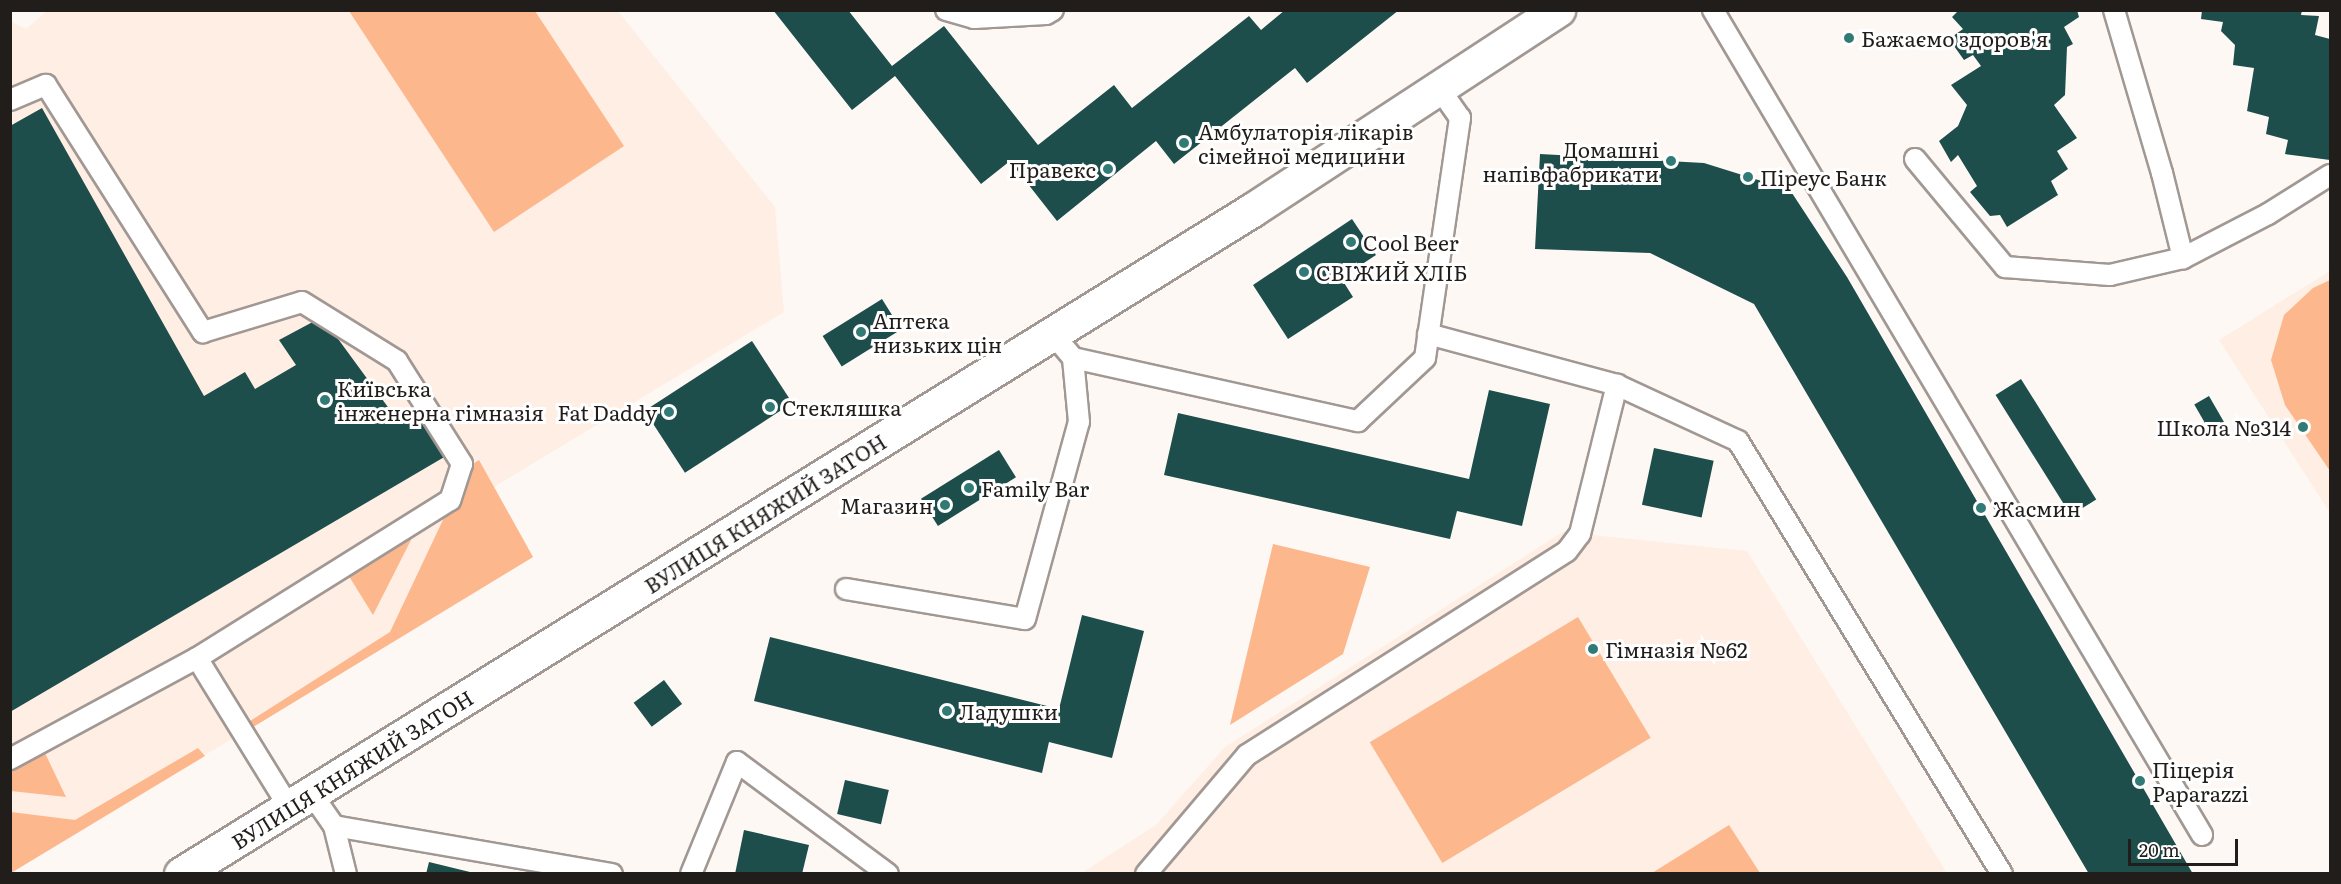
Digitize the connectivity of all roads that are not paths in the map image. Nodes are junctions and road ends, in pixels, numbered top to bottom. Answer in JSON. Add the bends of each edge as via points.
{"nodes":[{"id":1,"x":946,"y":10,"type":"edge"},
{"id":2,"x":1053,"y":10,"type":"edge"},
{"id":3,"x":1558,"y":10,"type":"edge"},
{"id":4,"x":1713,"y":10,"type":"edge"},
{"id":5,"x":2114,"y":10,"type":"edge"},
{"id":6,"x":1439,"y":88,"type":"junction"},
{"id":7,"x":10,"y":100,"type":"edge"},
{"id":8,"x":1915,"y":159,"type":"dead end"},
{"id":9,"x":2331,"y":175,"type":"edge"},
{"id":10,"x":2182,"y":258,"type":"junction"},
{"id":11,"x":1052,"y":333,"type":"junction"},
{"id":12,"x":1428,"y":334,"type":"junction"},
{"id":13,"x":1073,"y":358,"type":"junction"},
{"id":14,"x":1617,"y":385,"type":"junction"},
{"id":15,"x":846,"y":589,"type":"dead end"},
{"id":16,"x":197,"y":658,"type":"junction"},
{"id":17,"x":10,"y":759,"type":"edge"},
{"id":18,"x":300,"y":800,"type":"junction"},
{"id":19,"x":334,"y":826,"type":"junction"},
{"id":20,"x":2202,"y":835,"type":"dead end"},
{"id":21,"x":181,"y":873,"type":"edge"},
{"id":22,"x":346,"y":873,"type":"edge"},
{"id":23,"x":612,"y":873,"type":"edge"},
{"id":24,"x":691,"y":873,"type":"edge"},
{"id":25,"x":888,"y":873,"type":"edge"},
{"id":26,"x":1146,"y":873,"type":"edge"},
{"id":27,"x":2002,"y":873,"type":"edge"}],
"edges":[{"from":1,"to":2,"type":"lane","via":[[974,18],[1046,15]]},
{"from":3,"to":6,"type":"street","name":"ВУЛИЦЯ КНЯЖИЙ ЗАТОН"},
{"from":4,"to":20,"type":"lane"},
{"from":5,"to":10,"type":"lane","via":[[2157,152]]},
{"from":6,"to":11,"type":"street","name":"ВУЛИЦЯ КНЯЖИЙ ЗАТОН"},
{"from":6,"to":12,"type":"lane","via":[[1460,118]]},
{"from":7,"to":16,"type":"lane","via":[[46,85],[203,332],[302,302],[397,361],[462,464],[450,500]]},
{"from":8,"to":10,"type":"lane","via":[[2005,267],[2110,275]]},
{"from":9,"to":10,"type":"lane","via":[[2268,214]]},
{"from":11,"to":13,"type":"lane"},
{"from":11,"to":18,"type":"street","name":"ВУЛИЦЯ КНЯЖИЙ ЗАТОН"},
{"from":12,"to":13,"type":"lane","via":[[1425,358],[1358,421]]},
{"from":12,"to":14,"type":"lane"},
{"from":13,"to":15,"type":"lane","via":[[1079,422],[1025,618]]},
{"from":14,"to":26,"type":"lane","via":[[1580,534],[1567,551],[1247,755]]},
{"from":14,"to":27,"type":"lane","via":[[1738,441]]},
{"from":16,"to":17,"type":"lane"},
{"from":16,"to":18,"type":"lane"},
{"from":18,"to":19,"type":"lane"},
{"from":18,"to":21,"type":"street","name":"ВУЛИЦЯ КНЯЖИЙ ЗАТОН"},
{"from":19,"to":22,"type":"lane"},
{"from":19,"to":23,"type":"lane"},
{"from":24,"to":25,"type":"lane","via":[[737,762]]}]}
